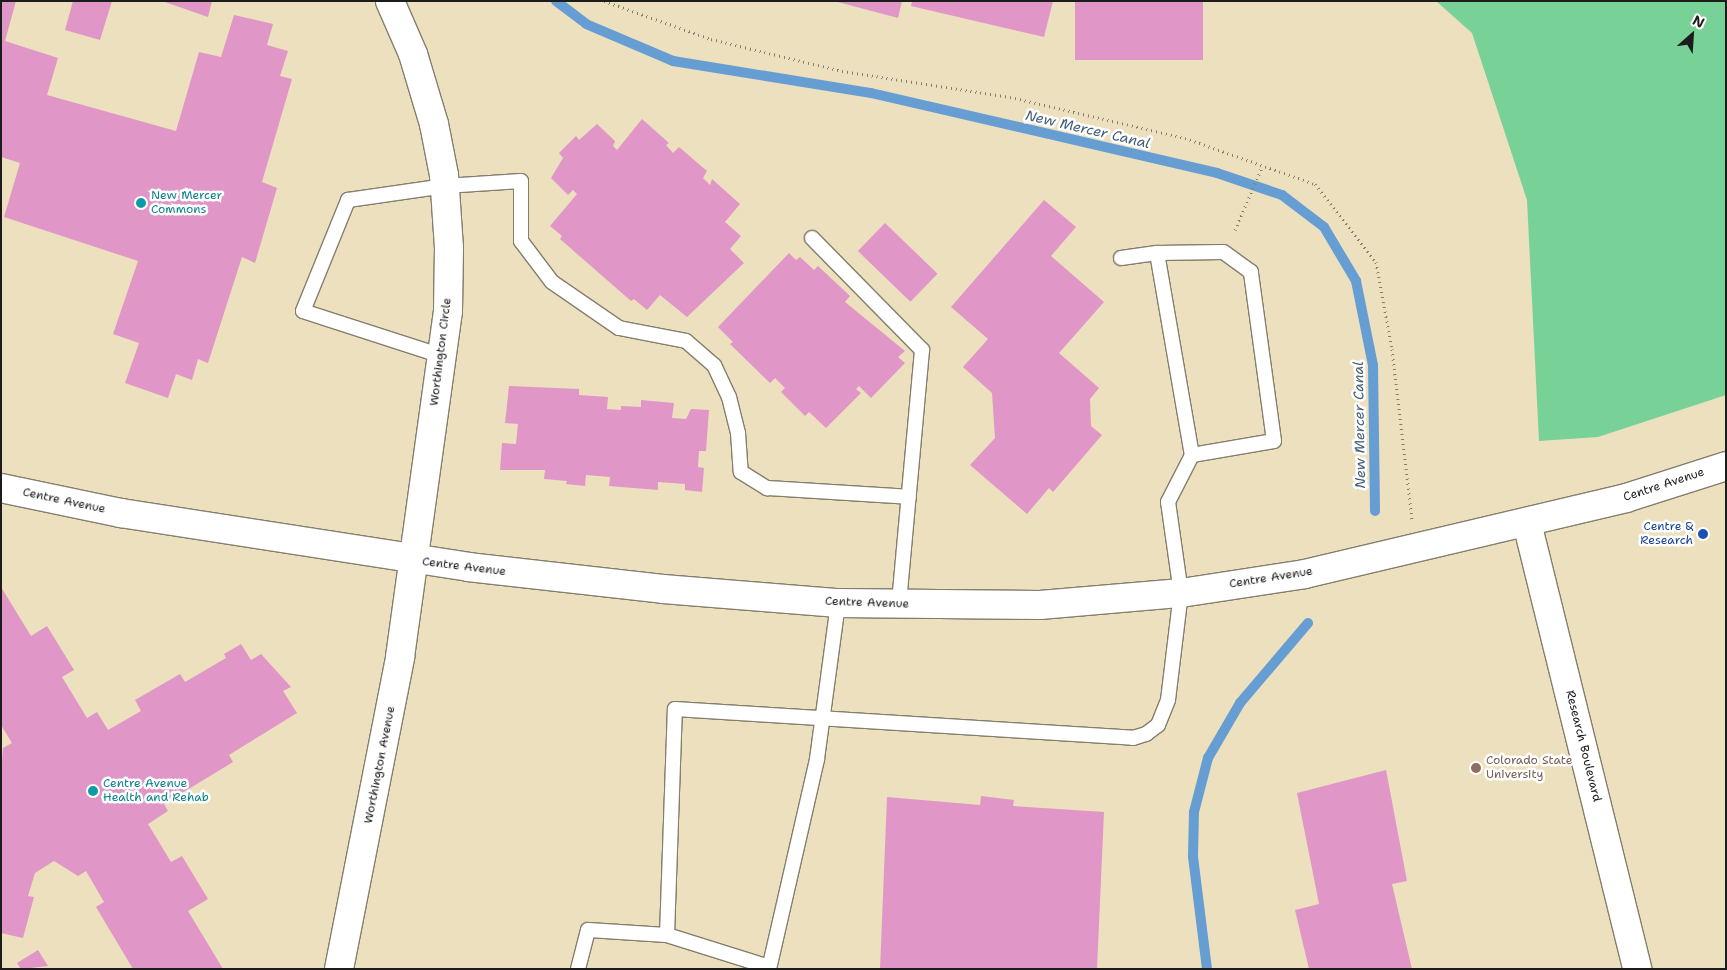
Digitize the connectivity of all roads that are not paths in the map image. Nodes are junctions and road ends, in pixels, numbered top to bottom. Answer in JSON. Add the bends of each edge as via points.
{"nodes":[{"id":1,"x":390,"y":1,"type":"edge"},
{"id":2,"x":444,"y":186,"type":"junction"},
{"id":3,"x":812,"y":238,"type":"dead end"},
{"id":4,"x":1157,"y":253,"type":"junction"},
{"id":5,"x":1121,"y":258,"type":"dead end"},
{"id":6,"x":442,"y":356,"type":"junction"},
{"id":7,"x":1192,"y":455,"type":"junction"},
{"id":8,"x":1726,"y":466,"type":"edge"},
{"id":9,"x":1,"y":488,"type":"edge"},
{"id":10,"x":909,"y":497,"type":"junction"},
{"id":11,"x":1527,"y":523,"type":"junction"},
{"id":12,"x":414,"y":561,"type":"junction"},
{"id":13,"x":1181,"y":592,"type":"junction"},
{"id":14,"x":838,"y":603,"type":"junction"},
{"id":15,"x":900,"y":605,"type":"junction"},
{"id":16,"x":822,"y":721,"type":"junction"},
{"id":17,"x":667,"y":935,"type":"junction"},
{"id":18,"x":769,"y":968,"type":"edge"},
{"id":19,"x":339,"y":969,"type":"edge"},
{"id":20,"x":578,"y":969,"type":"edge"},
{"id":21,"x":1637,"y":969,"type":"edge"}],
"edges":[{"from":1,"to":2,"type":"street","name":"Worthington Circle","via":[[413,54],[434,124]]},
{"from":2,"to":6,"type":"street","name":"Worthington Circle","via":[[450,248],[448,311]]},
{"from":2,"to":6,"type":"lane","via":[[348,200],[303,310]]},
{"from":2,"to":10,"type":"lane","via":[[521,182],[521,241],[552,282],[619,328],[686,341],[714,365],[729,397],[738,433],[741,472],[767,488]]},
{"from":3,"to":10,"type":"lane","via":[[922,350]]},
{"from":4,"to":5,"type":"lane"},
{"from":4,"to":7,"type":"lane"},
{"from":4,"to":7,"type":"lane","via":[[1223,252],[1251,272],[1274,441]]},
{"from":6,"to":12,"type":"street","name":"Worthington Circle"},
{"from":7,"to":13,"type":"lane","via":[[1168,502]]},
{"from":8,"to":11,"type":"street","name":"Centre Avenue","via":[[1626,498]]},
{"from":9,"to":12,"type":"street","name":"Centre Avenue","via":[[121,513]]},
{"from":10,"to":15,"type":"lane"},
{"from":11,"to":13,"type":"street","name":"Centre Avenue","via":[[1305,574]]},
{"from":11,"to":21,"type":"street","name":"Research Boulevard"},
{"from":12,"to":14,"type":"street","name":"Centre Avenue","via":[[663,589]]},
{"from":12,"to":19,"type":"street","name":"Worthington Avenue","via":[[377,785]]},
{"from":13,"to":15,"type":"street","name":"Centre Avenue","via":[[1040,605]]},
{"from":13,"to":16,"type":"lane","via":[[1168,700],[1158,725],[1146,734],[1133,738]]},
{"from":14,"to":15,"type":"street","name":"Centre Avenue"},
{"from":14,"to":16,"type":"lane"},
{"from":16,"to":17,"type":"lane","via":[[675,709]]},
{"from":16,"to":18,"type":"lane","via":[[817,759]]},
{"from":17,"to":18,"type":"lane"},
{"from":17,"to":20,"type":"lane","via":[[588,930]]}]}
